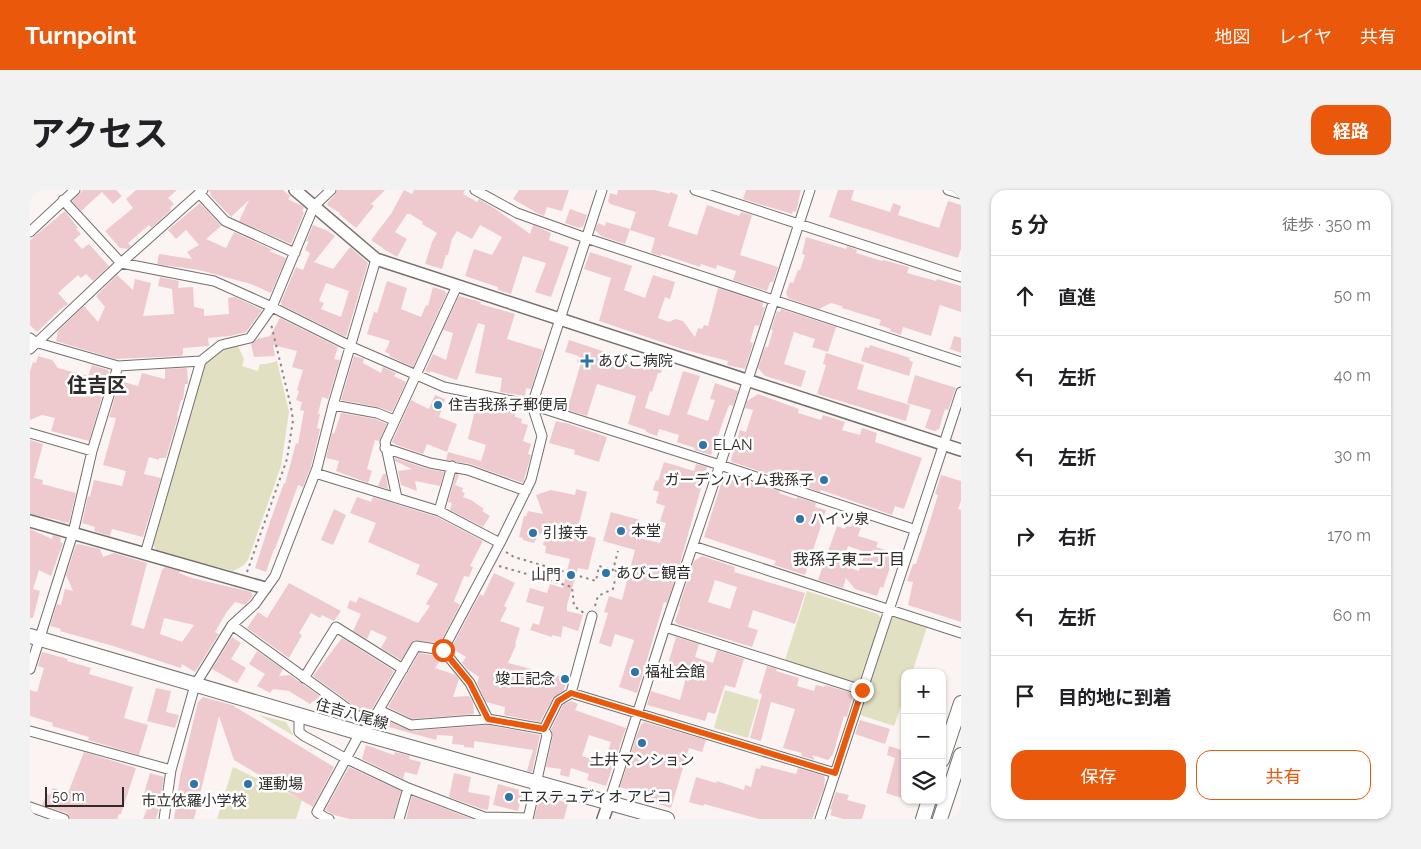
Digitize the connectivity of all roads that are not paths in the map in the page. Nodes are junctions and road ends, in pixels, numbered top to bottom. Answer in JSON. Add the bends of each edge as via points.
{"nodes":[{"id":1,"x":75,"y":190,"type":"edge"},
{"id":2,"x":295,"y":190,"type":"edge"},
{"id":3,"x":331,"y":190,"type":"edge"},
{"id":4,"x":475,"y":190,"type":"edge"},
{"id":5,"x":602,"y":190,"type":"edge"},
{"id":6,"x":696,"y":190,"type":"edge"},
{"id":7,"x":810,"y":190,"type":"edge"},
{"id":8,"x":948,"y":190,"type":"edge"},
{"id":9,"x":201,"y":192,"type":"edge"},
{"id":10,"x":961,"y":194,"type":"edge"},
{"id":11,"x":63,"y":200,"type":"junction"},
{"id":12,"x":314,"y":206,"type":"junction"},
{"id":13,"x":799,"y":224,"type":"junction"},
{"id":14,"x":30,"y":232,"type":"edge"},
{"id":15,"x":586,"y":238,"type":"junction"},
{"id":16,"x":295,"y":253,"type":"junction"},
{"id":17,"x":376,"y":259,"type":"junction"},
{"id":18,"x":121,"y":263,"type":"junction"},
{"id":19,"x":961,"y":277,"type":"edge"},
{"id":20,"x":457,"y":286,"type":"junction"},
{"id":21,"x":775,"y":300,"type":"junction"},
{"id":22,"x":272,"y":307,"type":"junction"},
{"id":23,"x":560,"y":320,"type":"junction"},
{"id":24,"x":32,"y":343,"type":"edge"},
{"id":25,"x":350,"y":346,"type":"junction"},
{"id":26,"x":201,"y":361,"type":"junction"},
{"id":27,"x":961,"y":362,"type":"edge"},
{"id":28,"x":118,"y":366,"type":"junction"},
{"id":29,"x":415,"y":375,"type":"junction"},
{"id":30,"x":747,"y":381,"type":"junction"},
{"id":31,"x":961,"y":392,"type":"edge"},
{"id":32,"x":333,"y":405,"type":"junction"},
{"id":33,"x":532,"y":405,"type":"junction"},
{"id":34,"x":394,"y":420,"type":"junction"},
{"id":35,"x":30,"y":433,"type":"edge"},
{"id":36,"x":943,"y":444,"type":"junction"},
{"id":37,"x":385,"y":448,"type":"junction"},
{"id":38,"x":961,"y":450,"type":"edge"},
{"id":39,"x":92,"y":451,"type":"junction"},
{"id":40,"x":720,"y":465,"type":"junction"},
{"id":41,"x":452,"y":466,"type":"junction"},
{"id":42,"x":315,"y":473,"type":"junction"},
{"id":43,"x":526,"y":491,"type":"junction"},
{"id":44,"x":397,"y":498,"type":"junction"},
{"id":45,"x":439,"y":511,"type":"junction"},
{"id":46,"x":30,"y":520,"type":"edge"},
{"id":47,"x":916,"y":530,"type":"junction"},
{"id":48,"x":73,"y":533,"type":"junction"},
{"id":49,"x":499,"y":545,"type":"junction"},
{"id":50,"x":692,"y":546,"type":"junction"},
{"id":51,"x":145,"y":554,"type":"junction"},
{"id":52,"x":265,"y":588,"type":"junction"},
{"id":53,"x":890,"y":609,"type":"junction"},
{"id":54,"x":592,"y":618,"type":"road end"},
{"id":55,"x":232,"y":625,"type":"junction"},
{"id":56,"x":665,"y":627,"type":"junction"},
{"id":57,"x":961,"y":632,"type":"edge"},
{"id":58,"x":34,"y":638,"type":"edge"},
{"id":59,"x":443,"y":650,"type":"junction"},
{"id":60,"x":30,"y":669,"type":"edge"},
{"id":61,"x":403,"y":669,"type":"junction"},
{"id":62,"x":304,"y":678,"type":"junction"},
{"id":63,"x":195,"y":685,"type":"junction"},
{"id":64,"x":862,"y":690,"type":"junction"},
{"id":65,"x":571,"y":693,"type":"junction"},
{"id":66,"x":961,"y":703,"type":"edge"},
{"id":67,"x":379,"y":710,"type":"junction"},
{"id":68,"x":637,"y":714,"type":"junction"},
{"id":69,"x":299,"y":715,"type":"junction"},
{"id":70,"x":488,"y":719,"type":"junction"},
{"id":71,"x":365,"y":729,"type":"junction"},
{"id":72,"x":544,"y":729,"type":"junction"},
{"id":73,"x":30,"y":731,"type":"edge"},
{"id":74,"x":961,"y":755,"type":"edge"},
{"id":75,"x":347,"y":759,"type":"junction"},
{"id":76,"x":942,"y":759,"type":"edge"},
{"id":77,"x":171,"y":770,"type":"junction"},
{"id":78,"x":835,"y":773,"type":"junction"},
{"id":79,"x":537,"y":783,"type":"junction"},
{"id":80,"x":408,"y":788,"type":"junction"},
{"id":81,"x":609,"y":802,"type":"junction"},
{"id":82,"x":928,"y":804,"type":"edge"},
{"id":83,"x":30,"y":807,"type":"edge"},
{"id":84,"x":528,"y":818,"type":"edge"},
{"id":85,"x":64,"y":819,"type":"edge"},
{"id":86,"x":164,"y":819,"type":"edge"},
{"id":87,"x":329,"y":819,"type":"edge"},
{"id":88,"x":399,"y":819,"type":"edge"},
{"id":89,"x":603,"y":819,"type":"edge"},
{"id":90,"x":666,"y":819,"type":"edge"},
{"id":91,"x":820,"y":819,"type":"edge"},
{"id":92,"x":923,"y":819,"type":"edge"},
{"id":93,"x":940,"y":819,"type":"edge"}],
"edges":[{"from":1,"to":11,"type":"street"},
{"from":2,"to":12,"type":"street"},
{"from":3,"to":12,"type":"street"},
{"from":4,"to":15,"type":"street","via":[[517,214]]},
{"from":5,"to":15,"type":"street"},
{"from":6,"to":13,"type":"street"},
{"from":7,"to":13,"type":"street"},
{"from":8,"to":10,"type":"street"},
{"from":9,"to":16,"type":"street","via":[[225,222]]},
{"from":9,"to":18,"type":"street"},
{"from":11,"to":14,"type":"street"},
{"from":11,"to":18,"type":"street"},
{"from":12,"to":16,"type":"street"},
{"from":12,"to":17,"type":"street"},
{"from":13,"to":19,"type":"street"},
{"from":13,"to":21,"type":"street"},
{"from":15,"to":21,"type":"street"},
{"from":15,"to":23,"type":"street"},
{"from":16,"to":22,"type":"street"},
{"from":17,"to":20,"type":"street"},
{"from":17,"to":25,"type":"street"},
{"from":18,"to":22,"type":"street","via":[[214,280]]},
{"from":18,"to":24,"type":"street"},
{"from":20,"to":23,"type":"street"},
{"from":20,"to":29,"type":"street"},
{"from":21,"to":27,"type":"street"},
{"from":21,"to":30,"type":"street"},
{"from":22,"to":25,"type":"street"},
{"from":22,"to":26,"type":"street","via":[[250,338],[221,345]]},
{"from":23,"to":30,"type":"street"},
{"from":23,"to":33,"type":"street"},
{"from":24,"to":28,"type":"street"},
{"from":25,"to":29,"type":"street"},
{"from":25,"to":32,"type":"street"},
{"from":26,"to":28,"type":"street"},
{"from":26,"to":51,"type":"street"},
{"from":28,"to":39,"type":"street"},
{"from":29,"to":33,"type":"street","via":[[444,387]]},
{"from":29,"to":34,"type":"street"},
{"from":30,"to":36,"type":"street"},
{"from":30,"to":40,"type":"street"},
{"from":31,"to":36,"type":"street"},
{"from":32,"to":34,"type":"street"},
{"from":32,"to":42,"type":"street"},
{"from":33,"to":40,"type":"street"},
{"from":33,"to":43,"type":"street","via":[[542,436]]},
{"from":34,"to":37,"type":"street"},
{"from":35,"to":39,"type":"street"},
{"from":36,"to":38,"type":"street"},
{"from":36,"to":47,"type":"street"},
{"from":37,"to":41,"type":"street","via":[[430,463]]},
{"from":37,"to":44,"type":"street"},
{"from":39,"to":48,"type":"street"},
{"from":40,"to":47,"type":"street"},
{"from":40,"to":50,"type":"street"},
{"from":41,"to":43,"type":"street"},
{"from":41,"to":45,"type":"street"},
{"from":42,"to":44,"type":"street"},
{"from":42,"to":52,"type":"street","via":[[275,576]]},
{"from":43,"to":49,"type":"street"},
{"from":44,"to":45,"type":"street"},
{"from":45,"to":49,"type":"street"},
{"from":46,"to":48,"type":"street"},
{"from":47,"to":53,"type":"street"},
{"from":48,"to":51,"type":"street"},
{"from":48,"to":58,"type":"street"},
{"from":49,"to":59,"type":"street"},
{"from":50,"to":53,"type":"street"},
{"from":50,"to":56,"type":"street"},
{"from":51,"to":52,"type":"street"},
{"from":52,"to":55,"type":"street","via":[[255,604]]},
{"from":53,"to":57,"type":"street"},
{"from":53,"to":64,"type":"street"},
{"from":54,"to":65,"type":"street"},
{"from":55,"to":62,"type":"street"},
{"from":55,"to":63,"type":"street"},
{"from":56,"to":64,"type":"street"},
{"from":56,"to":68,"type":"street"},
{"from":58,"to":60,"type":"street"},
{"from":58,"to":63,"type":"main road","name":"住吉八尾線"},
{"from":59,"to":61,"type":"street","via":[[416,646]]},
{"from":59,"to":70,"type":"street","via":[[470,683]]},
{"from":61,"to":62,"type":"street","via":[[336,627]]},
{"from":61,"to":67,"type":"street"},
{"from":62,"to":71,"type":"street"},
{"from":63,"to":69,"type":"main road","name":"住吉八尾線"},
{"from":63,"to":77,"type":"street"},
{"from":64,"to":78,"type":"street"},
{"from":65,"to":68,"type":"street"},
{"from":65,"to":72,"type":"street","via":[[558,701]]},
{"from":66,"to":76,"type":"main road"},
{"from":67,"to":70,"type":"street","via":[[411,725]]},
{"from":67,"to":71,"type":"street"},
{"from":68,"to":78,"type":"street"},
{"from":68,"to":81,"type":"street"},
{"from":69,"to":71,"type":"main road","name":"住吉八尾線"},
{"from":69,"to":75,"type":"street","via":[[299,732]]},
{"from":70,"to":72,"type":"street"},
{"from":71,"to":75,"type":"street"},
{"from":71,"to":79,"type":"main road","name":"住吉八尾線"},
{"from":72,"to":79,"type":"street","via":[[547,736]]},
{"from":73,"to":77,"type":"street"},
{"from":74,"to":93,"type":"main road"},
{"from":75,"to":80,"type":"street"},
{"from":75,"to":87,"type":"street","via":[[318,812]]},
{"from":77,"to":86,"type":"street"},
{"from":78,"to":91,"type":"street"},
{"from":79,"to":81,"type":"main road","name":"住吉八尾線"},
{"from":79,"to":84,"type":"street"},
{"from":80,"to":84,"type":"street","via":[[484,817]]},
{"from":80,"to":88,"type":"street"},
{"from":81,"to":89,"type":"street"},
{"from":81,"to":90,"type":"main road","name":"住吉八尾線"},
{"from":82,"to":92,"type":"main road"},
{"from":83,"to":85,"type":"street"}]}
